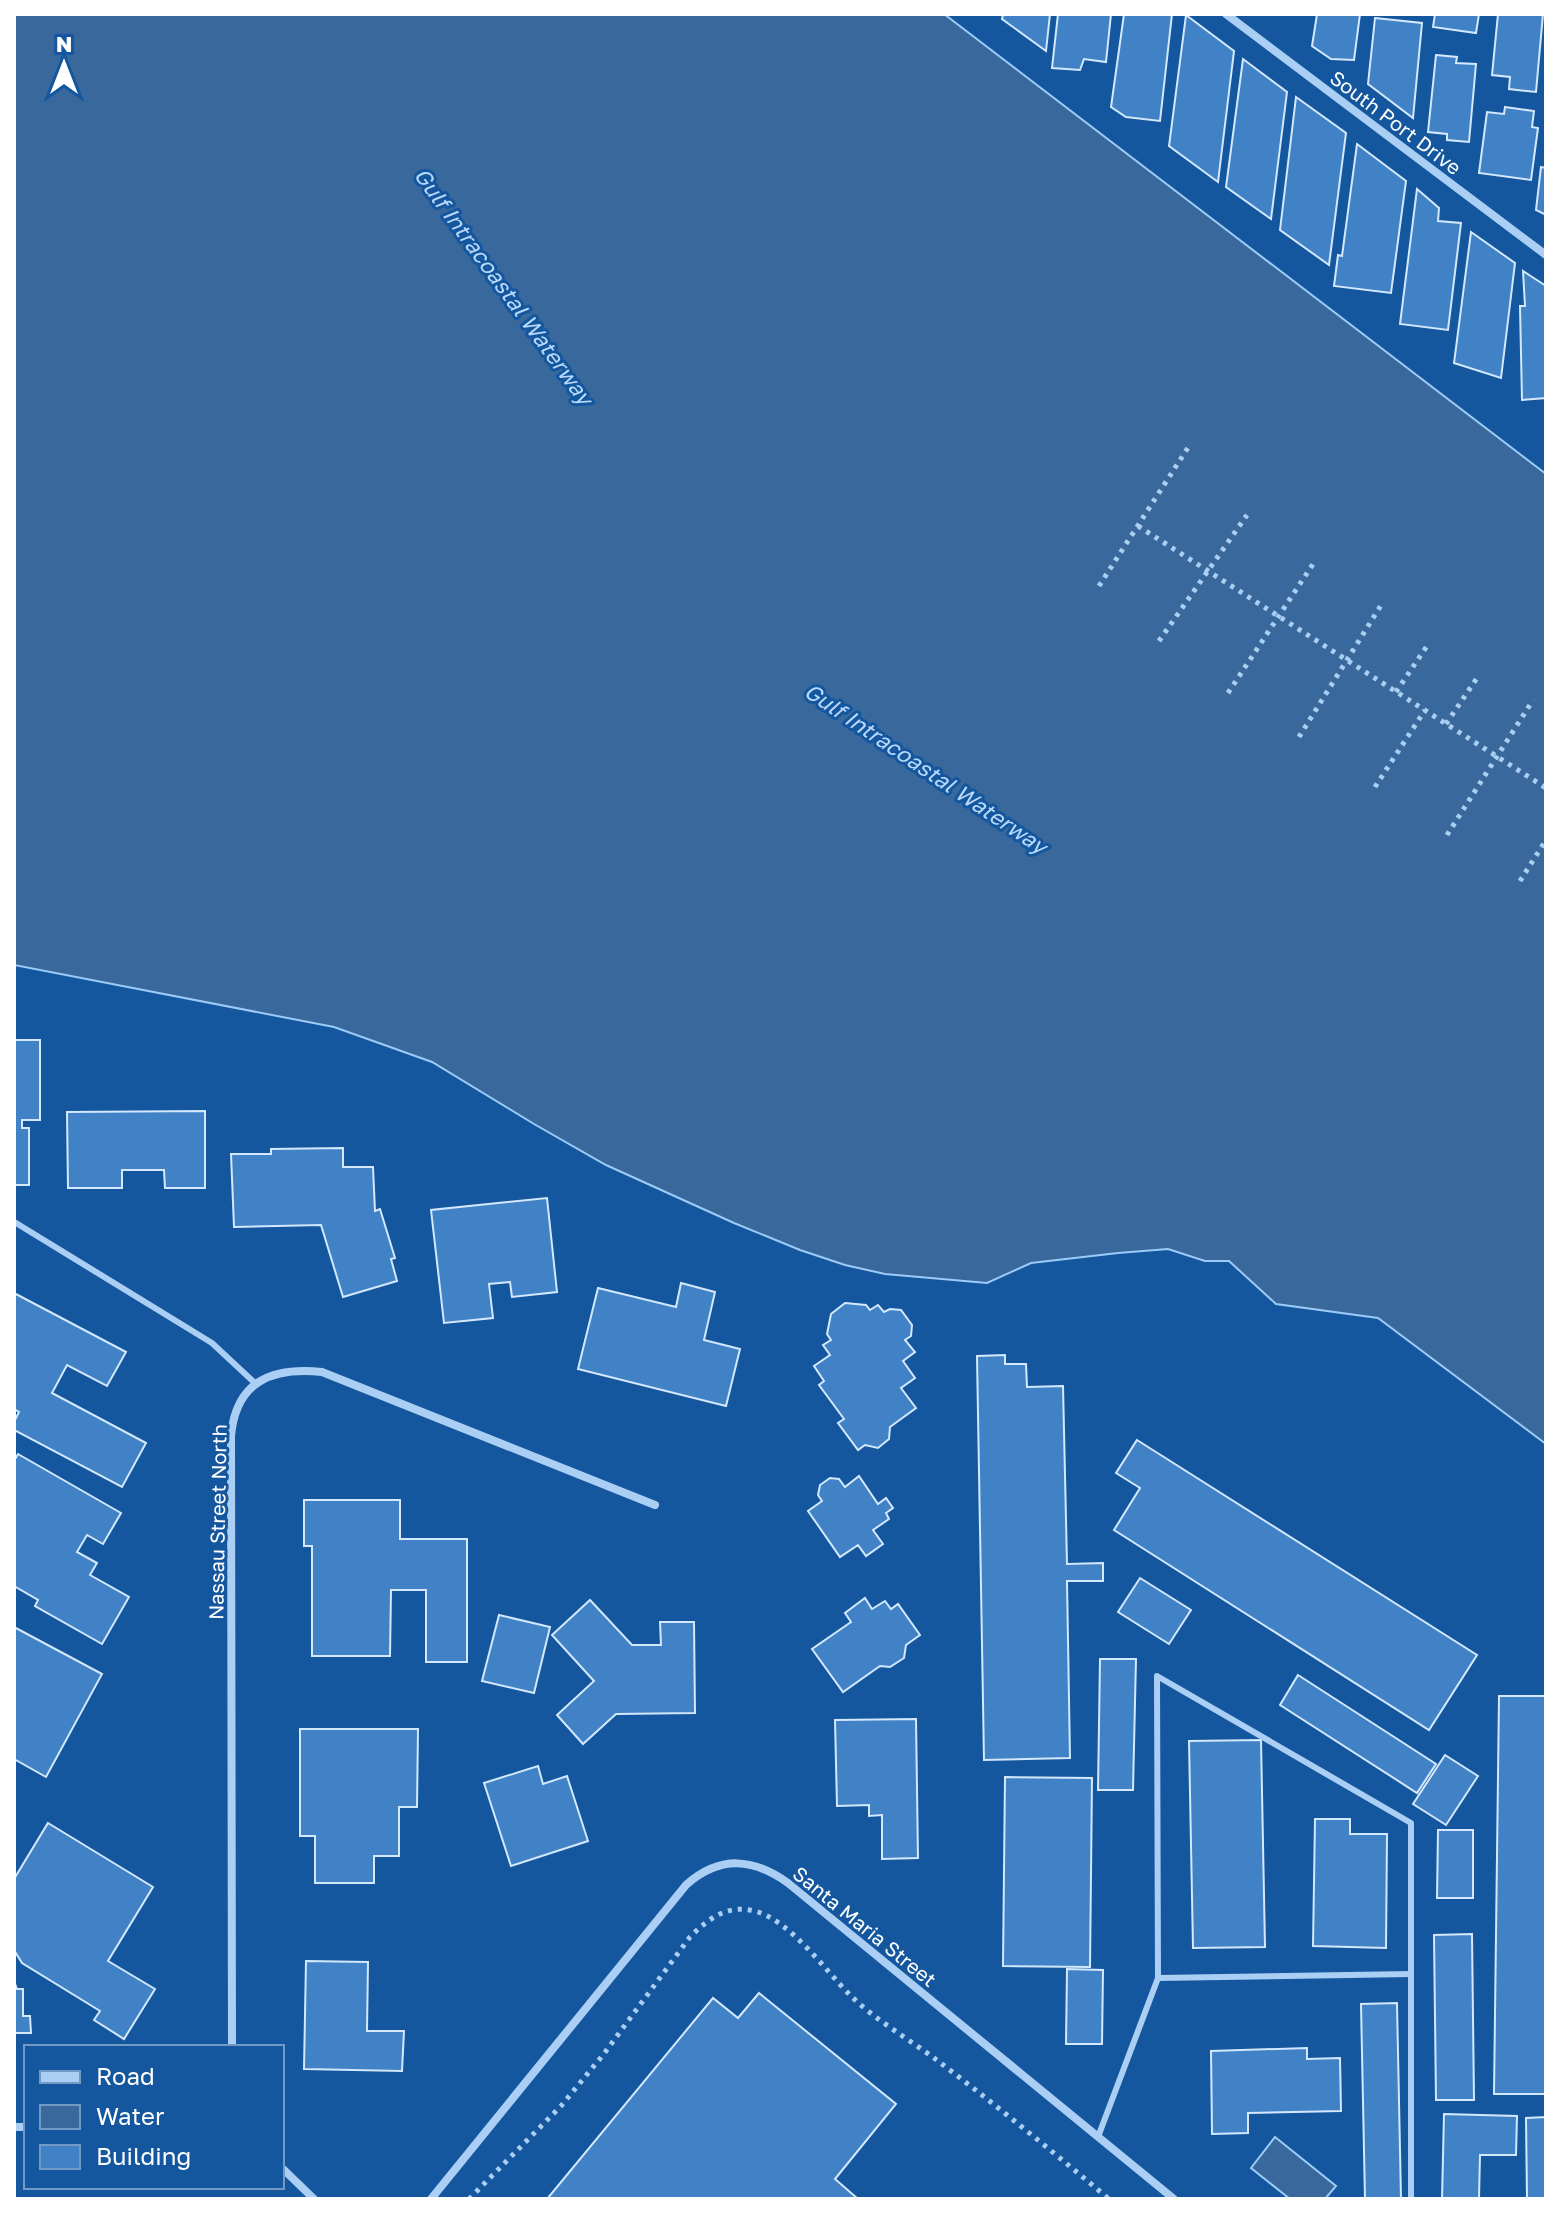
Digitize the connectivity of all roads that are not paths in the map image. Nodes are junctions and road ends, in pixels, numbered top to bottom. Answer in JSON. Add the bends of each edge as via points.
{"nodes":[{"id":1,"x":1226,"y":14,"type":"edge"},
{"id":2,"x":1546,"y":255,"type":"edge"},
{"id":3,"x":16,"y":1223,"type":"dead end"},
{"id":4,"x":256,"y":1384,"type":"junction"},
{"id":5,"x":655,"y":1505,"type":"dead end"},
{"id":6,"x":1411,"y":1974,"type":"junction"},
{"id":7,"x":1158,"y":1978,"type":"junction"},
{"id":8,"x":232,"y":2045,"type":"edge"},
{"id":9,"x":1098,"y":2137,"type":"junction"},
{"id":10,"x":284,"y":2170,"type":"edge"},
{"id":11,"x":314,"y":2199,"type":"edge"},
{"id":12,"x":431,"y":2199,"type":"edge"},
{"id":13,"x":1174,"y":2199,"type":"edge"},
{"id":14,"x":1411,"y":2199,"type":"edge"}],
"edges":[{"from":1,"to":2,"type":"street","name":"South Port Drive"},
{"from":3,"to":4,"type":"lane","via":[[212,1343]]},
{"from":4,"to":5,"type":"street","via":[[285,1371],[322,1372]]},
{"from":4,"to":8,"type":"street","name":"Nassau Street North","via":[[236,1409],[231,1436]]},
{"from":6,"to":7,"type":"lane"},
{"from":6,"to":7,"type":"lane","via":[[1411,1823],[1157,1676]]},
{"from":6,"to":14,"type":"lane"},
{"from":7,"to":9,"type":"lane"},
{"from":9,"to":12,"type":"street","name":"Santa Maria Street","via":[[788,1883],[760,1867],[738,1863],[704,1872],[686,1885]]},
{"from":9,"to":13,"type":"street","name":"Santa Maria Street"},
{"from":10,"to":11,"type":"street"}]}
